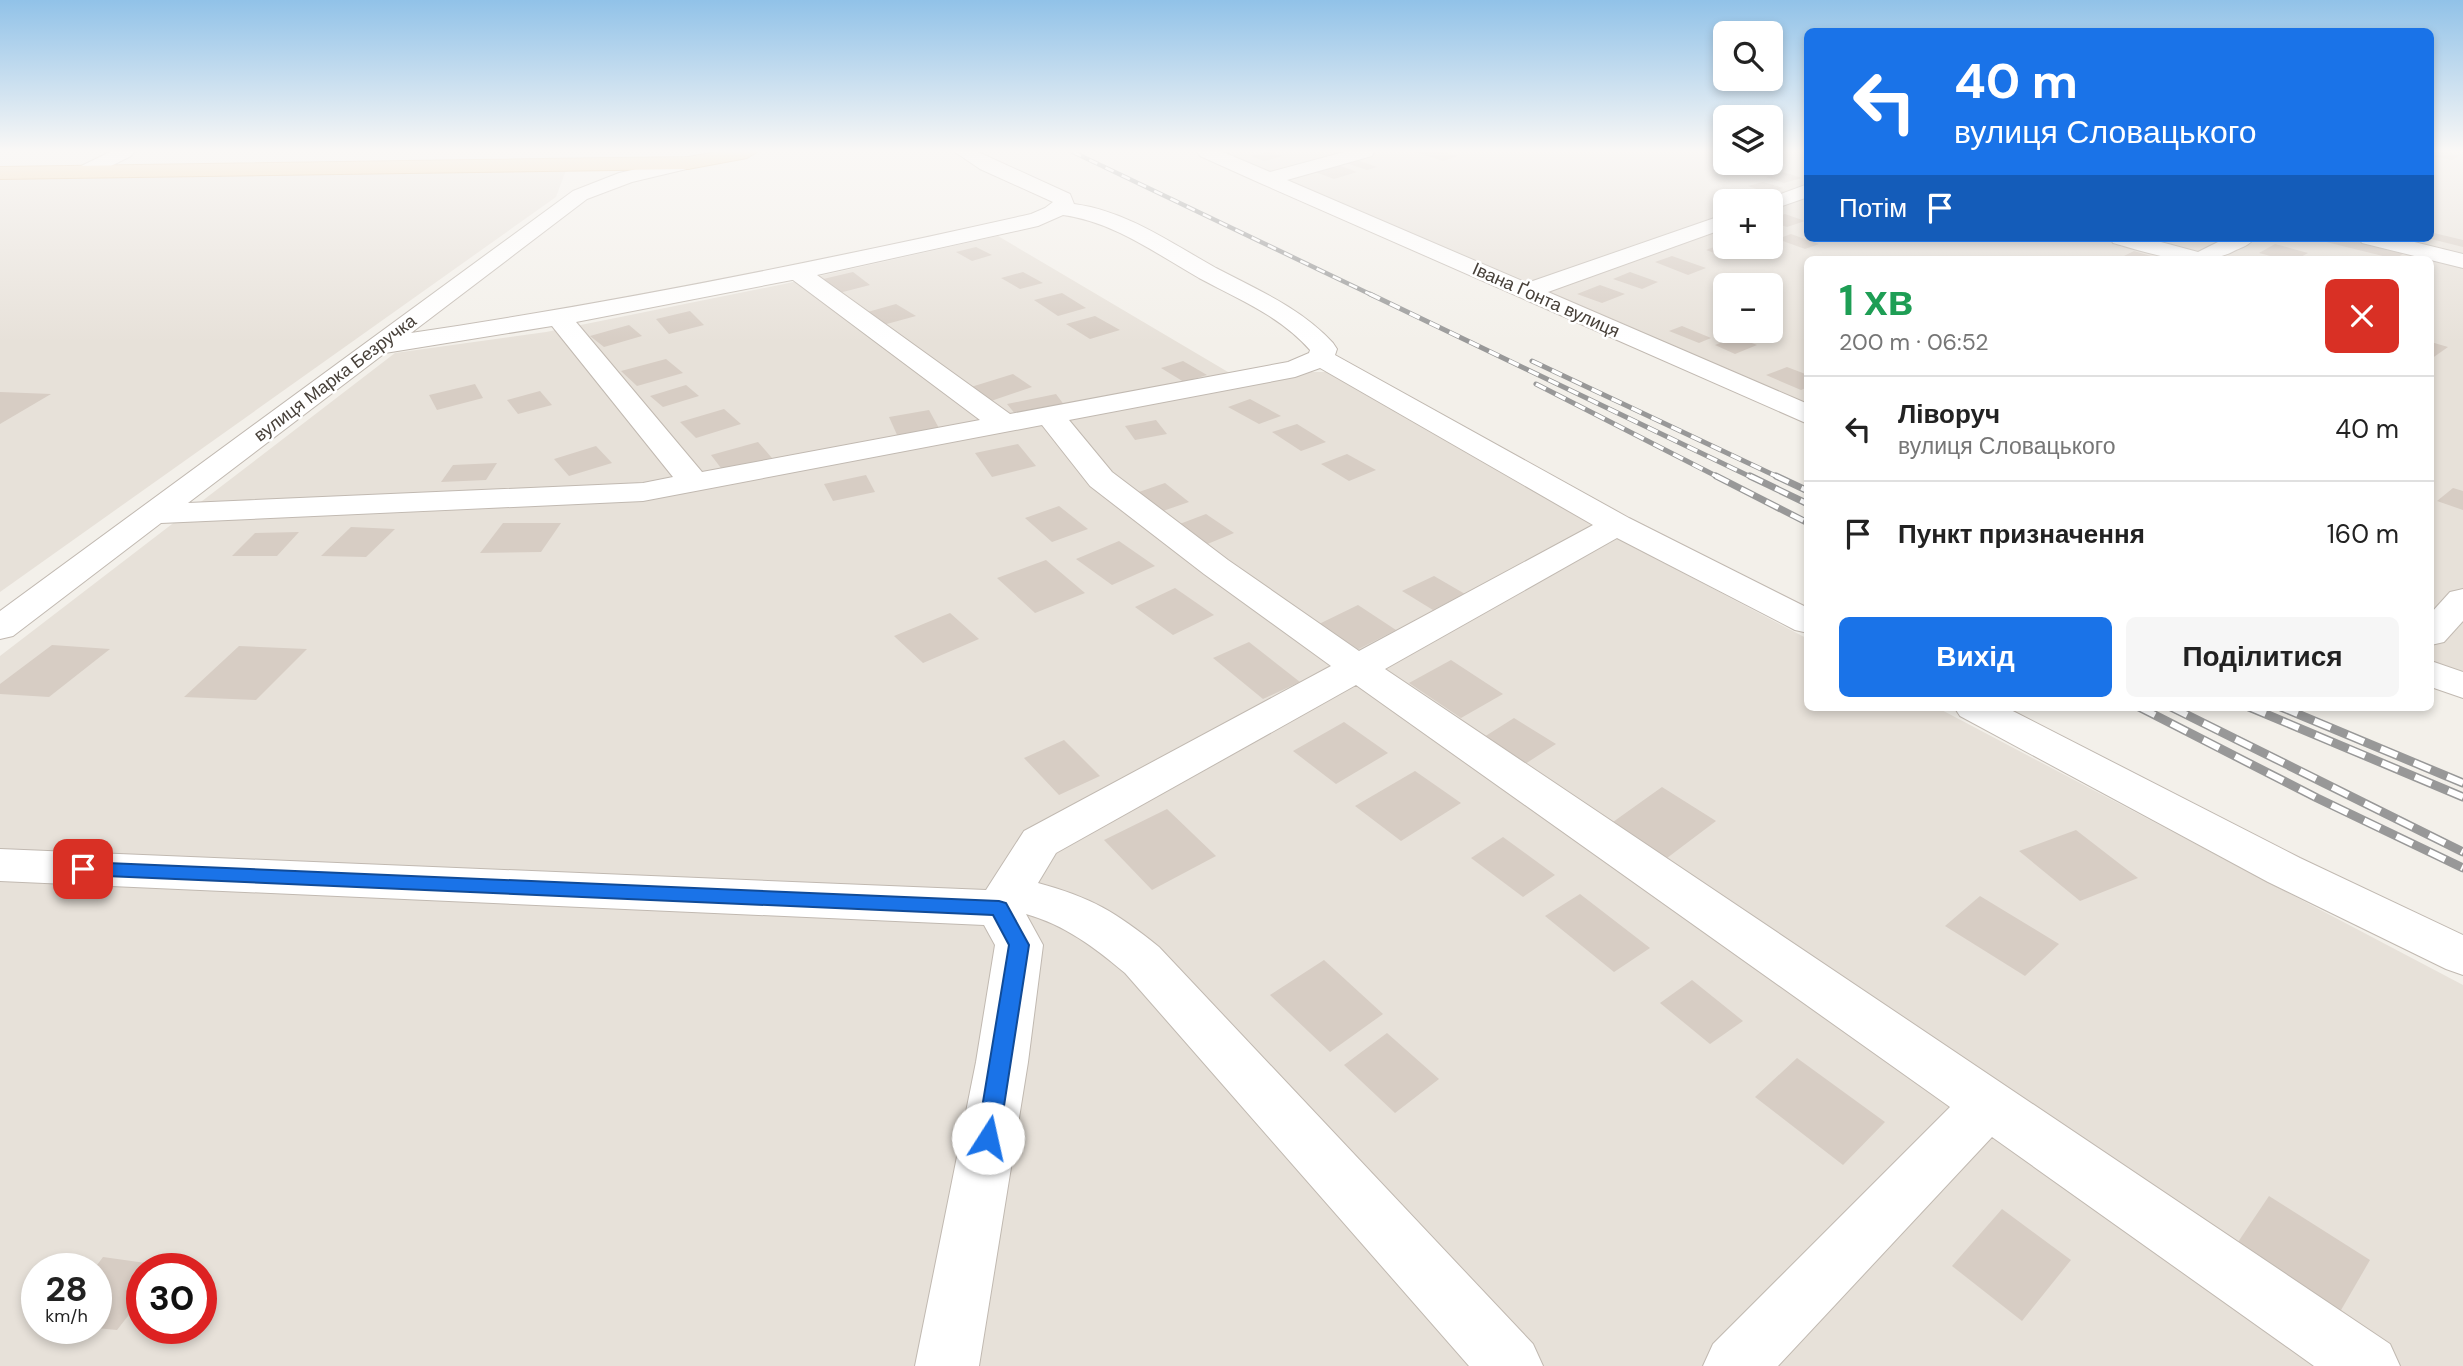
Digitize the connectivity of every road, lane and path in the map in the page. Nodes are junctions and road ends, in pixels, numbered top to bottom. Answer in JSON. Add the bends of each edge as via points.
{"nodes":[{"id":1,"x":552,"y":216,"type":"edge"},
{"id":2,"x":1045,"y":216,"type":"edge"},
{"id":3,"x":1099,"y":216,"type":"edge"},
{"id":4,"x":1352,"y":216,"type":"edge"},
{"id":5,"x":1713,"y":225,"type":"edge"},
{"id":6,"x":2135,"y":242,"type":"edge"},
{"id":7,"x":2235,"y":242,"type":"edge"},
{"id":8,"x":2386,"y":242,"type":"edge"},
{"id":9,"x":2186,"y":256,"type":"edge"},
{"id":10,"x":2209,"y":256,"type":"edge"},
{"id":11,"x":2463,"y":261,"type":"edge"},
{"id":12,"x":798,"y":271,"type":"junction"},
{"id":13,"x":1527,"y":292,"type":"junction"},
{"id":14,"x":560,"y":319,"type":"junction"},
{"id":15,"x":377,"y":347,"type":"junction"},
{"id":16,"x":1321,"y":358,"type":"junction"},
{"id":17,"x":1804,"y":413,"type":"edge"},
{"id":18,"x":1051,"y":416,"type":"junction"},
{"id":19,"x":1006,"y":425,"type":"junction"},
{"id":20,"x":694,"y":482,"type":"junction"},
{"id":21,"x":154,"y":514,"type":"junction"},
{"id":22,"x":1617,"y":524,"type":"junction"},
{"id":23,"x":2463,"y":600,"type":"edge"},
{"id":24,"x":1804,"y":620,"type":"edge"},
{"id":25,"x":0,"y":628,"type":"edge"},
{"id":26,"x":2434,"y":631,"type":"edge"},
{"id":27,"x":1355,"y":666,"type":"junction"},
{"id":28,"x":2434,"y":674,"type":"edge"},
{"id":29,"x":2463,"y":686,"type":"edge"},
{"id":30,"x":1982,"y":711,"type":"edge"},
{"id":31,"x":0,"y":865,"type":"edge"},
{"id":32,"x":1004,"y":900,"type":"junction"},
{"id":33,"x":2463,"y":956,"type":"edge"},
{"id":34,"x":1988,"y":1104,"type":"junction"},
{"id":35,"x":947,"y":1366,"type":"edge"},
{"id":36,"x":1511,"y":1366,"type":"edge"},
{"id":37,"x":1735,"y":1366,"type":"edge"},
{"id":38,"x":2368,"y":1366,"type":"edge"}],
"edges":[{"from":1,"to":15,"type":"street","name":"вулиця Марка Безручка"},
{"from":2,"to":12,"type":"street"},
{"from":3,"to":16,"type":"street","via":[[1252,295],[1311,333],[1324,349]]},
{"from":4,"to":13,"type":"street","name":"Івана Ґонта вулиця"},
{"from":5,"to":13,"type":"street"},
{"from":6,"to":9,"type":"street"},
{"from":7,"to":10,"type":"street"},
{"from":8,"to":11,"type":"street"},
{"from":12,"to":14,"type":"street"},
{"from":12,"to":19,"type":"street"},
{"from":13,"to":17,"type":"street","name":"Івана Ґонта вулиця"},
{"from":14,"to":15,"type":"street"},
{"from":14,"to":20,"type":"street"},
{"from":15,"to":21,"type":"street","name":"вулиця Марка Безручка"},
{"from":16,"to":18,"type":"street","via":[[1295,369]]},
{"from":16,"to":22,"type":"street"},
{"from":18,"to":19,"type":"street"},
{"from":18,"to":27,"type":"street","via":[[1101,478]]},
{"from":19,"to":20,"type":"street"},
{"from":20,"to":21,"type":"street","via":[[643,492]]},
{"from":21,"to":25,"type":"street","name":"вулиця Марка Безручка"},
{"from":22,"to":24,"type":"street"},
{"from":22,"to":27,"type":"street"},
{"from":23,"to":26,"type":"street"},
{"from":27,"to":32,"type":"street","via":[[1040,842]]},
{"from":27,"to":34,"type":"street"},
{"from":28,"to":29,"type":"street"},
{"from":30,"to":33,"type":"street","via":[[2284,870]]},
{"from":31,"to":32,"type":"street"},
{"from":32,"to":35,"type":"street","via":[[1019,945]]},
{"from":32,"to":36,"type":"street","via":[[1064,907],[1103,928],[1142,960]]},
{"from":34,"to":37,"type":"street"},
{"from":34,"to":38,"type":"street"}]}
